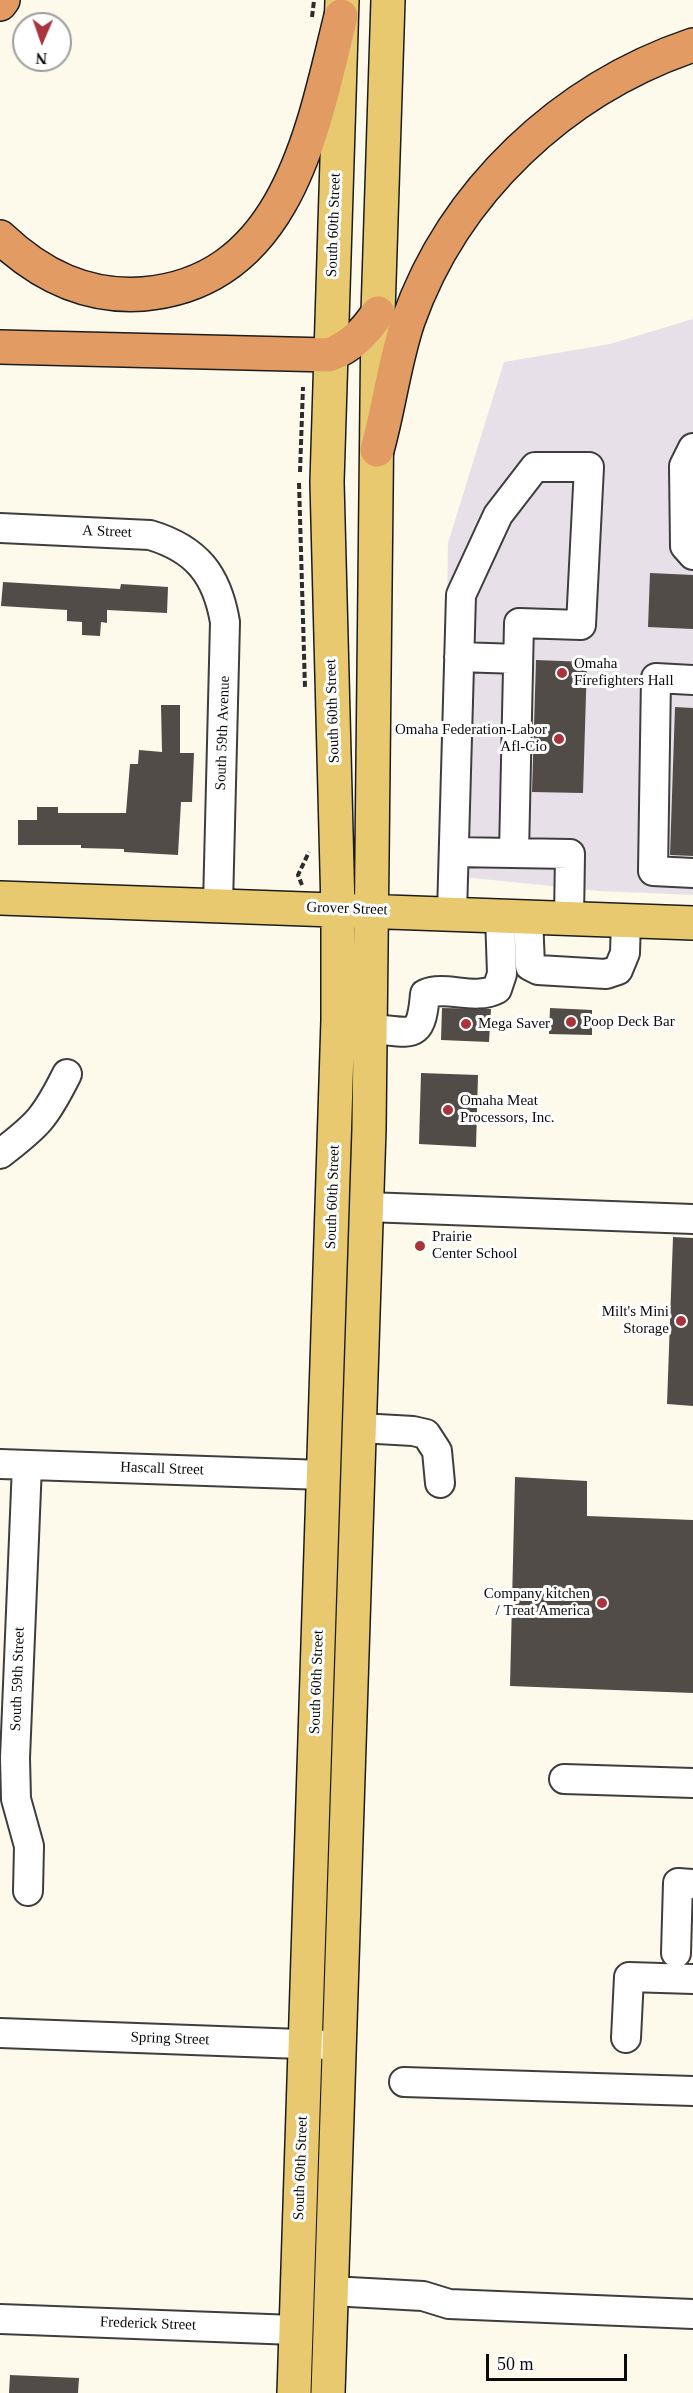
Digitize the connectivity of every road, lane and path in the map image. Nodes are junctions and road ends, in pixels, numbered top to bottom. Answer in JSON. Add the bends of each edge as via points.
{"nodes":[{"id":1,"x":3,"y":0,"type":"edge"},
{"id":2,"x":388,"y":0,"type":"edge"},
{"id":3,"x":0,"y":4,"type":"edge"},
{"id":4,"x":341,"y":8,"type":"edge"},
{"id":5,"x":693,"y":45,"type":"edge"},
{"id":6,"x":0,"y":237,"type":"edge"},
{"id":7,"x":378,"y":313,"type":"junction"},
{"id":8,"x":0,"y":347,"type":"edge"},
{"id":9,"x":329,"y":355,"type":"junction"},
{"id":10,"x":693,"y":447,"type":"edge"},
{"id":11,"x":377,"y":450,"type":"junction"},
{"id":12,"x":0,"y":528,"type":"edge"},
{"id":13,"x":693,"y":555,"type":"edge"},
{"id":14,"x":203,"y":566,"type":"joint"},
{"id":15,"x":459,"y":657,"type":"junction"},
{"id":16,"x":518,"y":659,"type":"junction"},
{"id":17,"x":693,"y":680,"type":"edge"},
{"id":18,"x":454,"y":852,"type":"junction"},
{"id":19,"x":514,"y":853,"type":"junction"},
{"id":20,"x":693,"y":873,"type":"edge"},
{"id":21,"x":0,"y":898,"type":"edge"},
{"id":22,"x":218,"y":905,"type":"junction"},
{"id":23,"x":338,"y":909,"type":"junction"},
{"id":24,"x":372,"y":910,"type":"junction"},
{"id":25,"x":452,"y":913,"type":"junction"},
{"id":26,"x":514,"y":916,"type":"junction"},
{"id":27,"x":569,"y":918,"type":"junction"},
{"id":28,"x":627,"y":920,"type":"junction"},
{"id":29,"x":693,"y":923,"type":"edge"},
{"id":30,"x":372,"y":1029,"type":"junction"},
{"id":31,"x":67,"y":1074,"type":"dead end"},
{"id":32,"x":0,"y":1154,"type":"edge"},
{"id":33,"x":367,"y":1207,"type":"junction"},
{"id":34,"x":693,"y":1219,"type":"edge"},
{"id":35,"x":331,"y":1258,"type":"junction"},
{"id":36,"x":360,"y":1428,"type":"junction"},
{"id":37,"x":14,"y":1464,"type":"edge"},
{"id":38,"x":324,"y":1475,"type":"junction"},
{"id":39,"x":440,"y":1483,"type":"dead end"},
{"id":40,"x":564,"y":1779,"type":"dead end"},
{"id":41,"x":693,"y":1784,"type":"edge"},
{"id":42,"x":693,"y":1884,"type":"edge"},
{"id":43,"x":28,"y":1891,"type":"dead end"},
{"id":44,"x":676,"y":1953,"type":"dead end"},
{"id":45,"x":693,"y":1979,"type":"edge"},
{"id":46,"x":0,"y":2033,"type":"edge"},
{"id":47,"x":626,"y":2038,"type":"dead end"},
{"id":48,"x":305,"y":2044,"type":"junction"},
{"id":49,"x":341,"y":2045,"type":"junction"},
{"id":50,"x":404,"y":2082,"type":"dead end"},
{"id":51,"x":693,"y":2091,"type":"edge"},
{"id":52,"x":331,"y":2300,"type":"junction"},
{"id":53,"x":693,"y":2313,"type":"edge"},
{"id":54,"x":0,"y":2319,"type":"edge"},
{"id":55,"x":296,"y":2330,"type":"junction"},
{"id":56,"x":294,"y":2393,"type":"edge"},
{"id":57,"x":328,"y":2393,"type":"edge"}],
"edges":[{"from":1,"to":3,"type":"highway"},
{"from":2,"to":7,"type":"main road"},
{"from":4,"to":6,"type":"highway","via":[[310,138],[287,192],[257,236],[215,272],[156,292],[97,292],[41,271]]},
{"from":4,"to":9,"type":"main road","name":"South 60th Street"},
{"from":5,"to":11,"type":"highway","via":[[630,69],[588,95],[535,135],[485,187],[447,243],[418,298],[399,352]]},
{"from":7,"to":9,"type":"highway","via":[[350,345]]},
{"from":7,"to":11,"type":"main road"},
{"from":8,"to":9,"type":"highway"},
{"from":9,"to":23,"type":"main road","name":"South 60th Street","via":[[328,560]]},
{"from":10,"to":13,"type":"street","via":[[684,466],[685,546]]},
{"from":11,"to":24,"type":"main road"},
{"from":12,"to":14,"type":"street","name":"A Street","via":[[150,535],[178,546]]},
{"from":14,"to":22,"type":"street","name":"South 59th Avenue","via":[[219,593],[225,622]]},
{"from":15,"to":16,"type":"street"},
{"from":15,"to":16,"type":"street","via":[[461,595],[498,515],[535,467],[589,467],[581,625],[519,623]]},
{"from":15,"to":18,"type":"street"},
{"from":16,"to":19,"type":"street"},
{"from":17,"to":20,"type":"street","via":[[656,678],[653,872]]},
{"from":18,"to":19,"type":"street"},
{"from":18,"to":25,"type":"street"},
{"from":19,"to":27,"type":"street","via":[[570,854]]},
{"from":21,"to":22,"type":"main road","name":"Grover Street"},
{"from":22,"to":23,"type":"main road","name":"Grover Street"},
{"from":23,"to":24,"type":"main road","name":"Grover Street"},
{"from":23,"to":35,"type":"main road","name":"South 60th Street"},
{"from":24,"to":25,"type":"main road","name":"Grover Street"},
{"from":24,"to":30,"type":"main road"},
{"from":25,"to":26,"type":"main road","name":"Grover Street"},
{"from":26,"to":27,"type":"main road","name":"Grover Street"},
{"from":26,"to":28,"type":"street","via":[[530,966],[538,970],[606,974],[618,970],[622,963]]},
{"from":26,"to":30,"type":"street","via":[[497,989],[489,993],[430,992],[425,994],[419,1027],[411,1032]]},
{"from":27,"to":28,"type":"main road","name":"Grover Street"},
{"from":28,"to":29,"type":"main road","name":"Grover Street"},
{"from":30,"to":33,"type":"main road"},
{"from":31,"to":32,"type":"street","via":[[36,1127]]},
{"from":33,"to":34,"type":"street"},
{"from":33,"to":36,"type":"main road"},
{"from":35,"to":36,"type":"main road","via":[[345,1313],[342,1415],[351,1428]]},
{"from":35,"to":38,"type":"main road","name":"South 60th Street"},
{"from":36,"to":39,"type":"street","via":[[426,1434],[437,1451]]},
{"from":36,"to":49,"type":"main road"},
{"from":37,"to":38,"type":"street","name":"Hascall Street"},
{"from":37,"to":43,"type":"street","name":"South 59th Street","via":[[16,1799],[29,1846]]},
{"from":38,"to":48,"type":"main road","name":"South 60th Street"},
{"from":40,"to":41,"type":"street"},
{"from":42,"to":44,"type":"street","via":[[678,1883]]},
{"from":45,"to":47,"type":"street","via":[[629,1977]]},
{"from":46,"to":48,"type":"street","name":"Spring Street"},
{"from":48,"to":49,"type":"street","name":"Spring Street"},
{"from":48,"to":55,"type":"main road","name":"South 60th Street"},
{"from":49,"to":52,"type":"main road"},
{"from":50,"to":51,"type":"street"},
{"from":52,"to":53,"type":"street","via":[[425,2311],[449,2304]]},
{"from":52,"to":57,"type":"main road"},
{"from":54,"to":55,"type":"street","name":"Frederick Street"},
{"from":55,"to":56,"type":"main road","name":"South 60th Street"}]}
